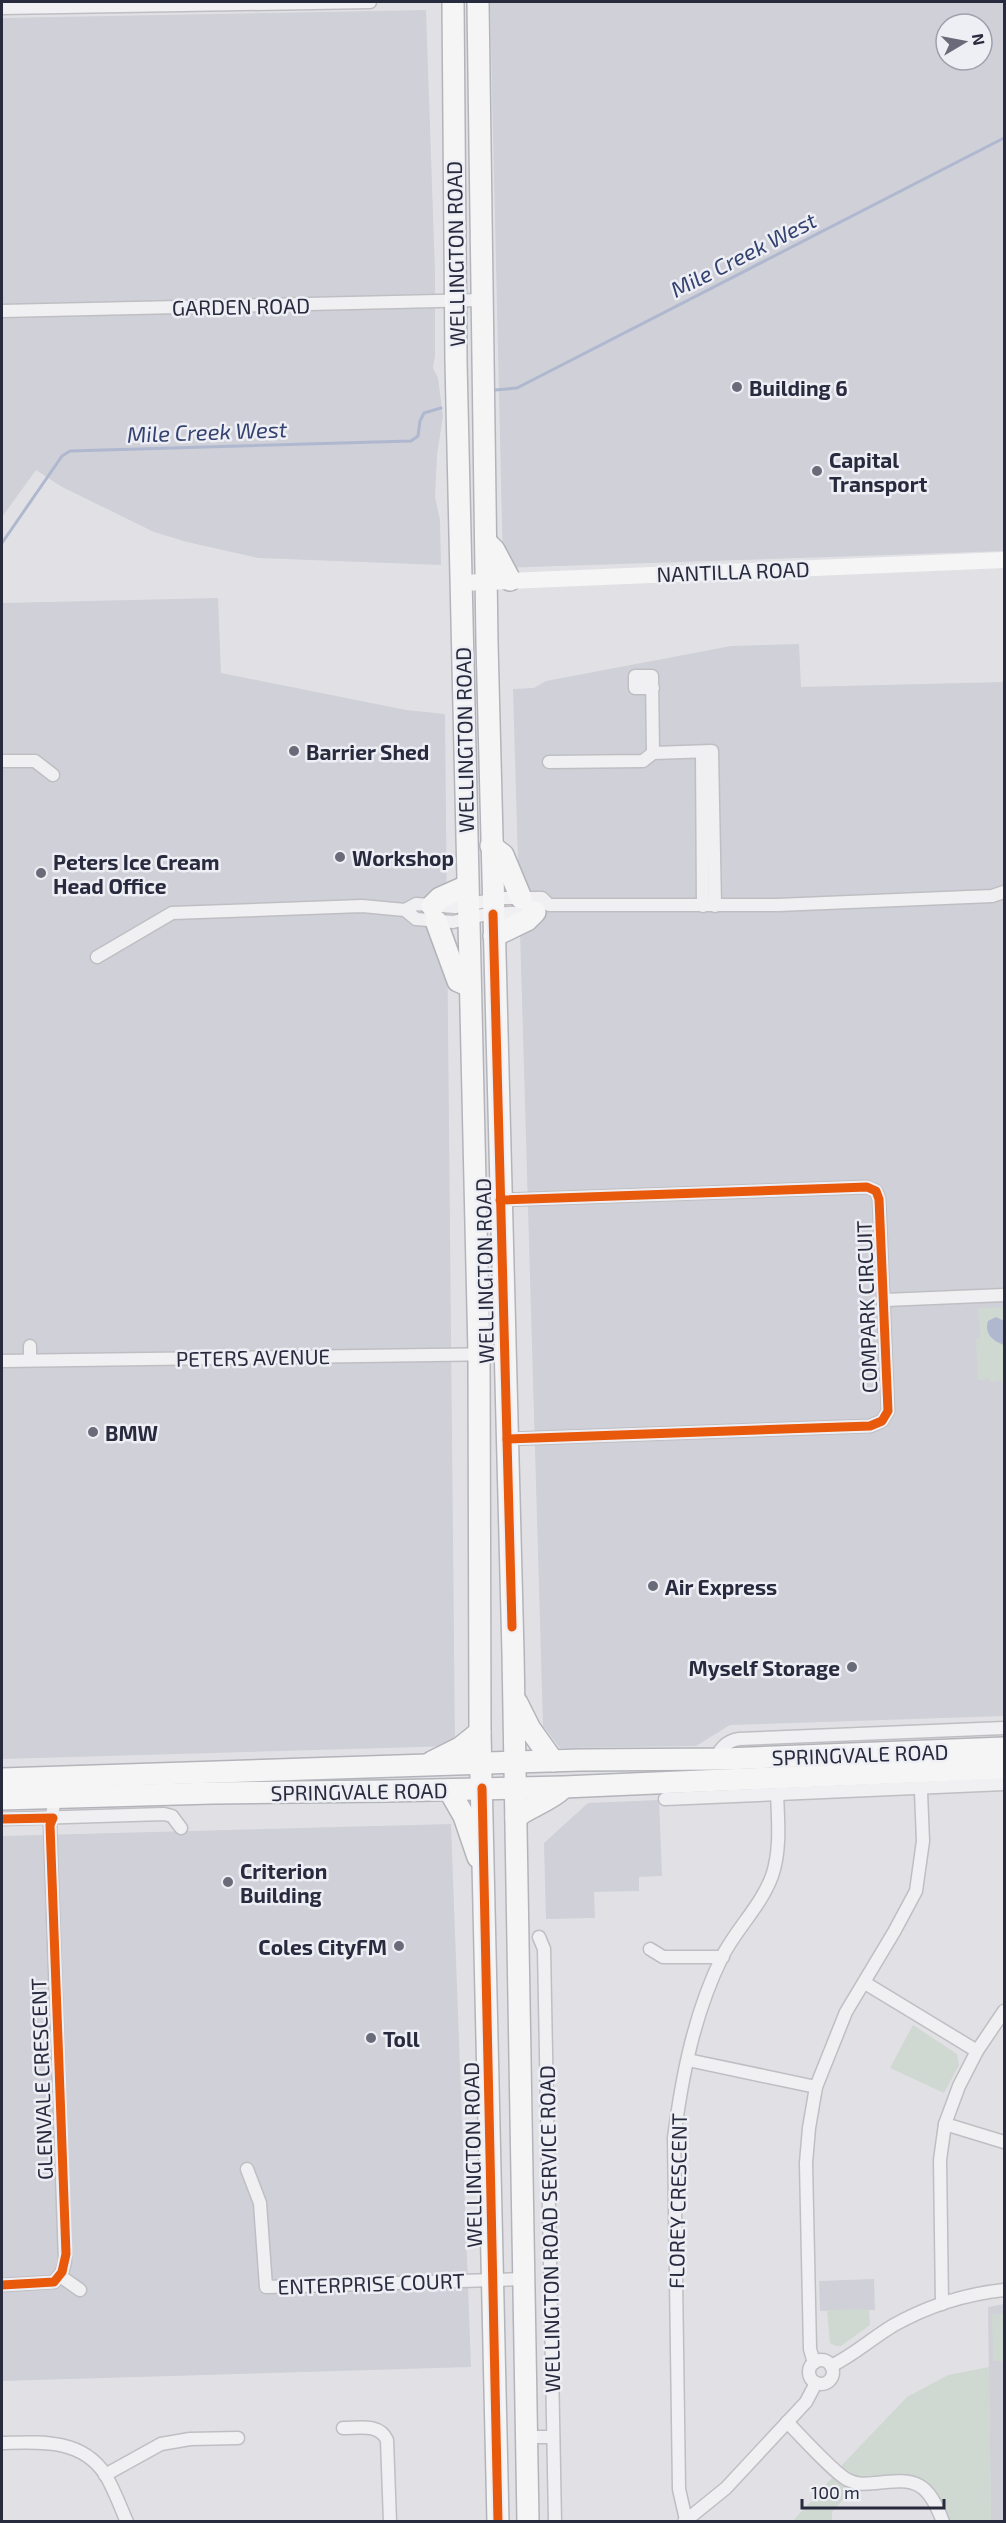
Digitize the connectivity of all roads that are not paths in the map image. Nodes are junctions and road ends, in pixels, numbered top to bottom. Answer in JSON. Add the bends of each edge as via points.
{"nodes":[{"id":1,"x":370,"y":2,"type":"edge"},
{"id":2,"x":453,"y":2,"type":"edge"},
{"id":3,"x":478,"y":2,"type":"edge"},
{"id":4,"x":2,"y":8,"type":"edge"},
{"id":5,"x":479,"y":85,"type":"junction"},
{"id":6,"x":453,"y":86,"type":"junction"},
{"id":7,"x":481,"y":300,"type":"junction"},
{"id":8,"x":455,"y":301,"type":"junction"},
{"id":9,"x":2,"y":311,"type":"edge"},
{"id":10,"x":486,"y":542,"type":"junction"},
{"id":11,"x":1005,"y":560,"type":"edge"},
{"id":12,"x":514,"y":579,"type":"junction"},
{"id":13,"x":461,"y":583,"type":"junction"},
{"id":14,"x":487,"y":591,"type":"junction"},
{"id":15,"x":653,"y":688,"type":"dead end"},
{"id":16,"x":652,"y":753,"type":"junction"},
{"id":17,"x":2,"y":761,"type":"edge"},
{"id":18,"x":549,"y":762,"type":"dead end"},
{"id":19,"x":53,"y":775,"type":"dead end"},
{"id":20,"x":491,"y":846,"type":"junction"},
{"id":21,"x":1005,"y":892,"type":"edge"},
{"id":22,"x":467,"y":904,"type":"junction"},
{"id":23,"x":535,"y":905,"type":"junction"},
{"id":24,"x":709,"y":906,"type":"junction"},
{"id":25,"x":493,"y":907,"type":"junction"},
{"id":26,"x":434,"y":914,"type":"junction"},
{"id":27,"x":494,"y":936,"type":"junction"},
{"id":28,"x":97,"y":957,"type":"dead end"},
{"id":29,"x":470,"y":986,"type":"junction"},
{"id":30,"x":500,"y":1200,"type":"junction"},
{"id":31,"x":1005,"y":1295,"type":"edge"},
{"id":32,"x":885,"y":1300,"type":"junction"},
{"id":33,"x":30,"y":1346,"type":"dead end"},
{"id":34,"x":479,"y":1354,"type":"junction"},
{"id":35,"x":504,"y":1354,"type":"junction"},
{"id":36,"x":30,"y":1360,"type":"junction"},
{"id":37,"x":2,"y":1361,"type":"edge"},
{"id":38,"x":507,"y":1439,"type":"junction"},
{"id":39,"x":514,"y":1697,"type":"junction"},
{"id":40,"x":1005,"y":1728,"type":"edge"},
{"id":41,"x":480,"y":1732,"type":"junction"},
{"id":42,"x":1005,"y":1748,"type":"edge"},
{"id":43,"x":553,"y":1761,"type":"junction"},
{"id":44,"x":515,"y":1763,"type":"junction"},
{"id":45,"x":481,"y":1764,"type":"junction"},
{"id":46,"x":426,"y":1765,"type":"junction"},
{"id":47,"x":1005,"y":1768,"type":"edge"},
{"id":48,"x":716,"y":1769,"type":"junction"},
{"id":49,"x":920,"y":1770,"type":"junction"},
{"id":50,"x":2,"y":1779,"type":"edge"},
{"id":51,"x":1005,"y":1784,"type":"edge"},
{"id":52,"x":564,"y":1787,"type":"junction"},
{"id":53,"x":482,"y":1788,"type":"junction"},
{"id":54,"x":516,"y":1788,"type":"junction"},
{"id":55,"x":449,"y":1790,"type":"junction"},
{"id":56,"x":673,"y":1793,"type":"junction"},
{"id":57,"x":777,"y":1794,"type":"junction"},
{"id":58,"x":53,"y":1798,"type":"junction"},
{"id":59,"x":2,"y":1799,"type":"edge"},
{"id":60,"x":516,"y":1817,"type":"junction"},
{"id":61,"x":2,"y":1819,"type":"edge"},
{"id":62,"x":181,"y":1828,"type":"dead end"},
{"id":63,"x":484,"y":1871,"type":"junction"},
{"id":64,"x":539,"y":1937,"type":"dead end"},
{"id":65,"x":650,"y":1949,"type":"dead end"},
{"id":66,"x":723,"y":1957,"type":"junction"},
{"id":67,"x":865,"y":1983,"type":"junction"},
{"id":68,"x":1005,"y":2011,"type":"edge"},
{"id":69,"x":977,"y":2051,"type":"junction"},
{"id":70,"x":688,"y":2060,"type":"junction"},
{"id":71,"x":816,"y":2087,"type":"junction"},
{"id":72,"x":945,"y":2124,"type":"junction"},
{"id":73,"x":1005,"y":2142,"type":"edge"},
{"id":74,"x":247,"y":2169,"type":"dead end"},
{"id":75,"x":60,"y":2276,"type":"junction"},
{"id":76,"x":524,"y":2279,"type":"junction"},
{"id":77,"x":493,"y":2280,"type":"junction"},
{"id":78,"x":2,"y":2285,"type":"edge"},
{"id":79,"x":1005,"y":2289,"type":"edge"},
{"id":80,"x":80,"y":2290,"type":"dead end"},
{"id":81,"x":942,"y":2304,"type":"junction"},
{"id":82,"x":814,"y":2363,"type":"junction"},
{"id":83,"x":831,"y":2366,"type":"junction"},
{"id":84,"x":816,"y":2383,"type":"junction"},
{"id":85,"x":787,"y":2422,"type":"junction"},
{"id":86,"x":343,"y":2428,"type":"dead end"},
{"id":87,"x":526,"y":2437,"type":"junction"},
{"id":88,"x":553,"y":2437,"type":"junction"},
{"id":89,"x":237,"y":2438,"type":"dead end"},
{"id":90,"x":2,"y":2443,"type":"edge"},
{"id":91,"x":105,"y":2475,"type":"junction"},
{"id":92,"x":685,"y":2521,"type":"edge"},
{"id":93,"x":127,"y":2522,"type":"edge"},
{"id":94,"x":390,"y":2522,"type":"edge"},
{"id":95,"x":498,"y":2522,"type":"edge"},
{"id":96,"x":528,"y":2522,"type":"edge"},
{"id":97,"x":555,"y":2522,"type":"edge"},
{"id":98,"x":943,"y":2522,"type":"edge"}],
"edges":[{"from":1,"to":4,"type":"street"},
{"from":2,"to":6,"type":"highway","name":"WELLINGTON ROAD"},
{"from":3,"to":5,"type":"highway","name":"WELLINGTON ROAD"},
{"from":5,"to":6,"type":"highway"},
{"from":5,"to":7,"type":"highway","name":"WELLINGTON ROAD"},
{"from":6,"to":8,"type":"highway","name":"WELLINGTON ROAD"},
{"from":7,"to":8,"type":"street","name":"GARDEN ROAD"},
{"from":7,"to":10,"type":"highway","name":"WELLINGTON ROAD"},
{"from":8,"to":9,"type":"street","name":"GARDEN ROAD"},
{"from":8,"to":13,"type":"highway","name":"WELLINGTON ROAD"},
{"from":10,"to":12,"type":"highway"},
{"from":10,"to":14,"type":"highway","name":"WELLINGTON ROAD"},
{"from":11,"to":12,"type":"street","name":"NANTILLA ROAD"},
{"from":12,"to":14,"type":"highway","via":[[510,591]]},
{"from":13,"to":14,"type":"street"},
{"from":13,"to":22,"type":"highway","name":"WELLINGTON ROAD"},
{"from":14,"to":20,"type":"highway","name":"WELLINGTON ROAD"},
{"from":15,"to":16,"type":"street"},
{"from":16,"to":18,"type":"street","via":[[643,761]]},
{"from":16,"to":24,"type":"street","via":[[702,752]]},
{"from":17,"to":19,"type":"street","via":[[35,760]]},
{"from":20,"to":23,"type":"highway","via":[[503,855]]},
{"from":20,"to":25,"type":"highway","name":"WELLINGTON ROAD"},
{"from":21,"to":24,"type":"street","via":[[980,897]]},
{"from":22,"to":25,"type":"street"},
{"from":22,"to":26,"type":"street"},
{"from":22,"to":26,"type":"highway","via":[[440,898]]},
{"from":22,"to":29,"type":"highway","name":"WELLINGTON ROAD"},
{"from":23,"to":24,"type":"street"},
{"from":23,"to":25,"type":"street"},
{"from":23,"to":25,"type":"street"},
{"from":23,"to":27,"type":"highway","via":[[527,920]]},
{"from":25,"to":27,"type":"highway","name":"WELLINGTON ROAD"},
{"from":26,"to":28,"type":"street","via":[[416,919],[405,910],[322,906],[172,912]]},
{"from":26,"to":29,"type":"highway","via":[[458,981]]},
{"from":27,"to":30,"type":"highway","name":"WELLINGTON ROAD"},
{"from":29,"to":34,"type":"highway","name":"WELLINGTON ROAD"},
{"from":30,"to":32,"type":"street","name":"COMPARK CIRCUIT","via":[[867,1187],[876,1191],[879,1199]]},
{"from":30,"to":35,"type":"highway","name":"WELLINGTON ROAD"},
{"from":31,"to":32,"type":"street"},
{"from":32,"to":38,"type":"street","name":"COMPARK CIRCUIT","via":[[888,1411],[882,1421],[870,1426]]},
{"from":33,"to":36,"type":"street"},
{"from":34,"to":35,"type":"street","name":"PETERS AVENUE"},
{"from":34,"to":36,"type":"street","name":"PETERS AVENUE"},
{"from":34,"to":41,"type":"highway","name":"WELLINGTON ROAD"},
{"from":35,"to":38,"type":"highway","name":"WELLINGTON ROAD"},
{"from":36,"to":37,"type":"street","name":"PETERS AVENUE"},
{"from":38,"to":39,"type":"highway","name":"WELLINGTON ROAD"},
{"from":39,"to":43,"type":"highway"},
{"from":39,"to":44,"type":"highway","name":"WELLINGTON ROAD"},
{"from":40,"to":48,"type":"street","via":[[739,1739],[721,1748]]},
{"from":41,"to":45,"type":"highway","name":"WELLINGTON ROAD"},
{"from":41,"to":46,"type":"highway","via":[[460,1748]]},
{"from":42,"to":49,"type":"highway","name":"SPRINGVALE ROAD"},
{"from":43,"to":44,"type":"highway","name":"SPRINGVALE ROAD"},
{"from":43,"to":48,"type":"highway","name":"SPRINGVALE ROAD"},
{"from":44,"to":45,"type":"highway","name":"SPRINGVALE ROAD"},
{"from":44,"to":54,"type":"highway","name":"WELLINGTON ROAD"},
{"from":45,"to":46,"type":"highway","name":"SPRINGVALE ROAD"},
{"from":45,"to":53,"type":"highway","name":"WELLINGTON ROAD"},
{"from":46,"to":58,"type":"highway","name":"SPRINGVALE ROAD"},
{"from":47,"to":49,"type":"highway","name":"SPRINGVALE ROAD"},
{"from":48,"to":49,"type":"highway","name":"SPRINGVALE ROAD"},
{"from":48,"to":56,"type":"highway","name":"SPRINGVALE ROAD"},
{"from":49,"to":51,"type":"street"},
{"from":49,"to":57,"type":"street"},
{"from":49,"to":67,"type":"street","via":[[923,1841],[916,1891]]},
{"from":50,"to":58,"type":"highway","name":"SPRINGVALE ROAD"},
{"from":52,"to":54,"type":"highway","name":"SPRINGVALE ROAD"},
{"from":52,"to":56,"type":"highway","name":"SPRINGVALE ROAD"},
{"from":52,"to":60,"type":"highway"},
{"from":53,"to":54,"type":"highway","name":"SPRINGVALE ROAD"},
{"from":53,"to":55,"type":"highway","name":"SPRINGVALE ROAD"},
{"from":53,"to":63,"type":"highway","name":"WELLINGTON ROAD"},
{"from":54,"to":60,"type":"highway","name":"WELLINGTON ROAD"},
{"from":55,"to":58,"type":"highway","name":"SPRINGVALE ROAD"},
{"from":55,"to":63,"type":"highway","via":[[464,1816]]},
{"from":56,"to":57,"type":"street"},
{"from":57,"to":66,"type":"street","name":"FLOREY CRESCENT","via":[[779,1834],[772,1875]]},
{"from":58,"to":59,"type":"highway","name":"SPRINGVALE ROAD"},
{"from":58,"to":61,"type":"street","name":"SPRINGVALE ROAD"},
{"from":58,"to":62,"type":"street","name":"SPRINGVALE ROAD","via":[[164,1814],[172,1816]]},
{"from":58,"to":75,"type":"street","name":"GLENVALE CRESCENT","via":[[50,1826],[66,2254]]},
{"from":60,"to":76,"type":"highway","name":"WELLINGTON ROAD"},
{"from":63,"to":77,"type":"highway","name":"WELLINGTON ROAD"},
{"from":64,"to":88,"type":"street","name":"WELLINGTON ROAD SERVICE ROAD","via":[[544,1949]]},
{"from":65,"to":66,"type":"street","via":[[663,1957]]},
{"from":66,"to":70,"type":"street","name":"FLOREY CRESCENT","via":[[691,2036]]},
{"from":67,"to":69,"type":"street"},
{"from":67,"to":71,"type":"street","via":[[846,2012]]},
{"from":68,"to":69,"type":"street"},
{"from":69,"to":72,"type":"street"},
{"from":70,"to":71,"type":"street"},
{"from":70,"to":92,"type":"street","name":"FLOREY CRESCENT","via":[[674,2138],[679,2490]]},
{"from":71,"to":82,"type":"street","via":[[806,2163],[810,2349]]},
{"from":72,"to":73,"type":"street"},
{"from":72,"to":81,"type":"street","via":[[940,2160]]},
{"from":74,"to":77,"type":"street","name":"ENTERPRISE COURT","via":[[260,2203],[266,2287]]},
{"from":75,"to":78,"type":"street","via":[[50,2283]]},
{"from":75,"to":80,"type":"street"},
{"from":76,"to":77,"type":"street","name":"ENTERPRISE COURT"},
{"from":76,"to":87,"type":"highway","name":"WELLINGTON ROAD"},
{"from":77,"to":95,"type":"highway","name":"WELLINGTON ROAD"},
{"from":79,"to":81,"type":"street"},
{"from":81,"to":83,"type":"street","via":[[893,2326]]},
{"from":82,"to":83,"type":"street","via":[[824,2361]]},
{"from":82,"to":84,"type":"street","via":[[809,2374]]},
{"from":83,"to":84,"type":"street","via":[[829,2381]]},
{"from":84,"to":85,"type":"street","via":[[806,2402]]},
{"from":85,"to":92,"type":"street","via":[[714,2500]]},
{"from":85,"to":98,"type":"street","via":[[845,2479],[864,2484],[900,2480],[919,2485],[935,2500]]},
{"from":86,"to":94,"type":"street","via":[[375,2428],[384,2433]]},
{"from":87,"to":88,"type":"street"},
{"from":87,"to":96,"type":"highway","name":"WELLINGTON ROAD"},
{"from":88,"to":97,"type":"street","name":"WELLINGTON ROAD SERVICE ROAD"},
{"from":89,"to":91,"type":"street","via":[[161,2444]]},
{"from":90,"to":91,"type":"street","via":[[47,2441],[68,2446],[93,2460]]},
{"from":91,"to":93,"type":"street"}]}
